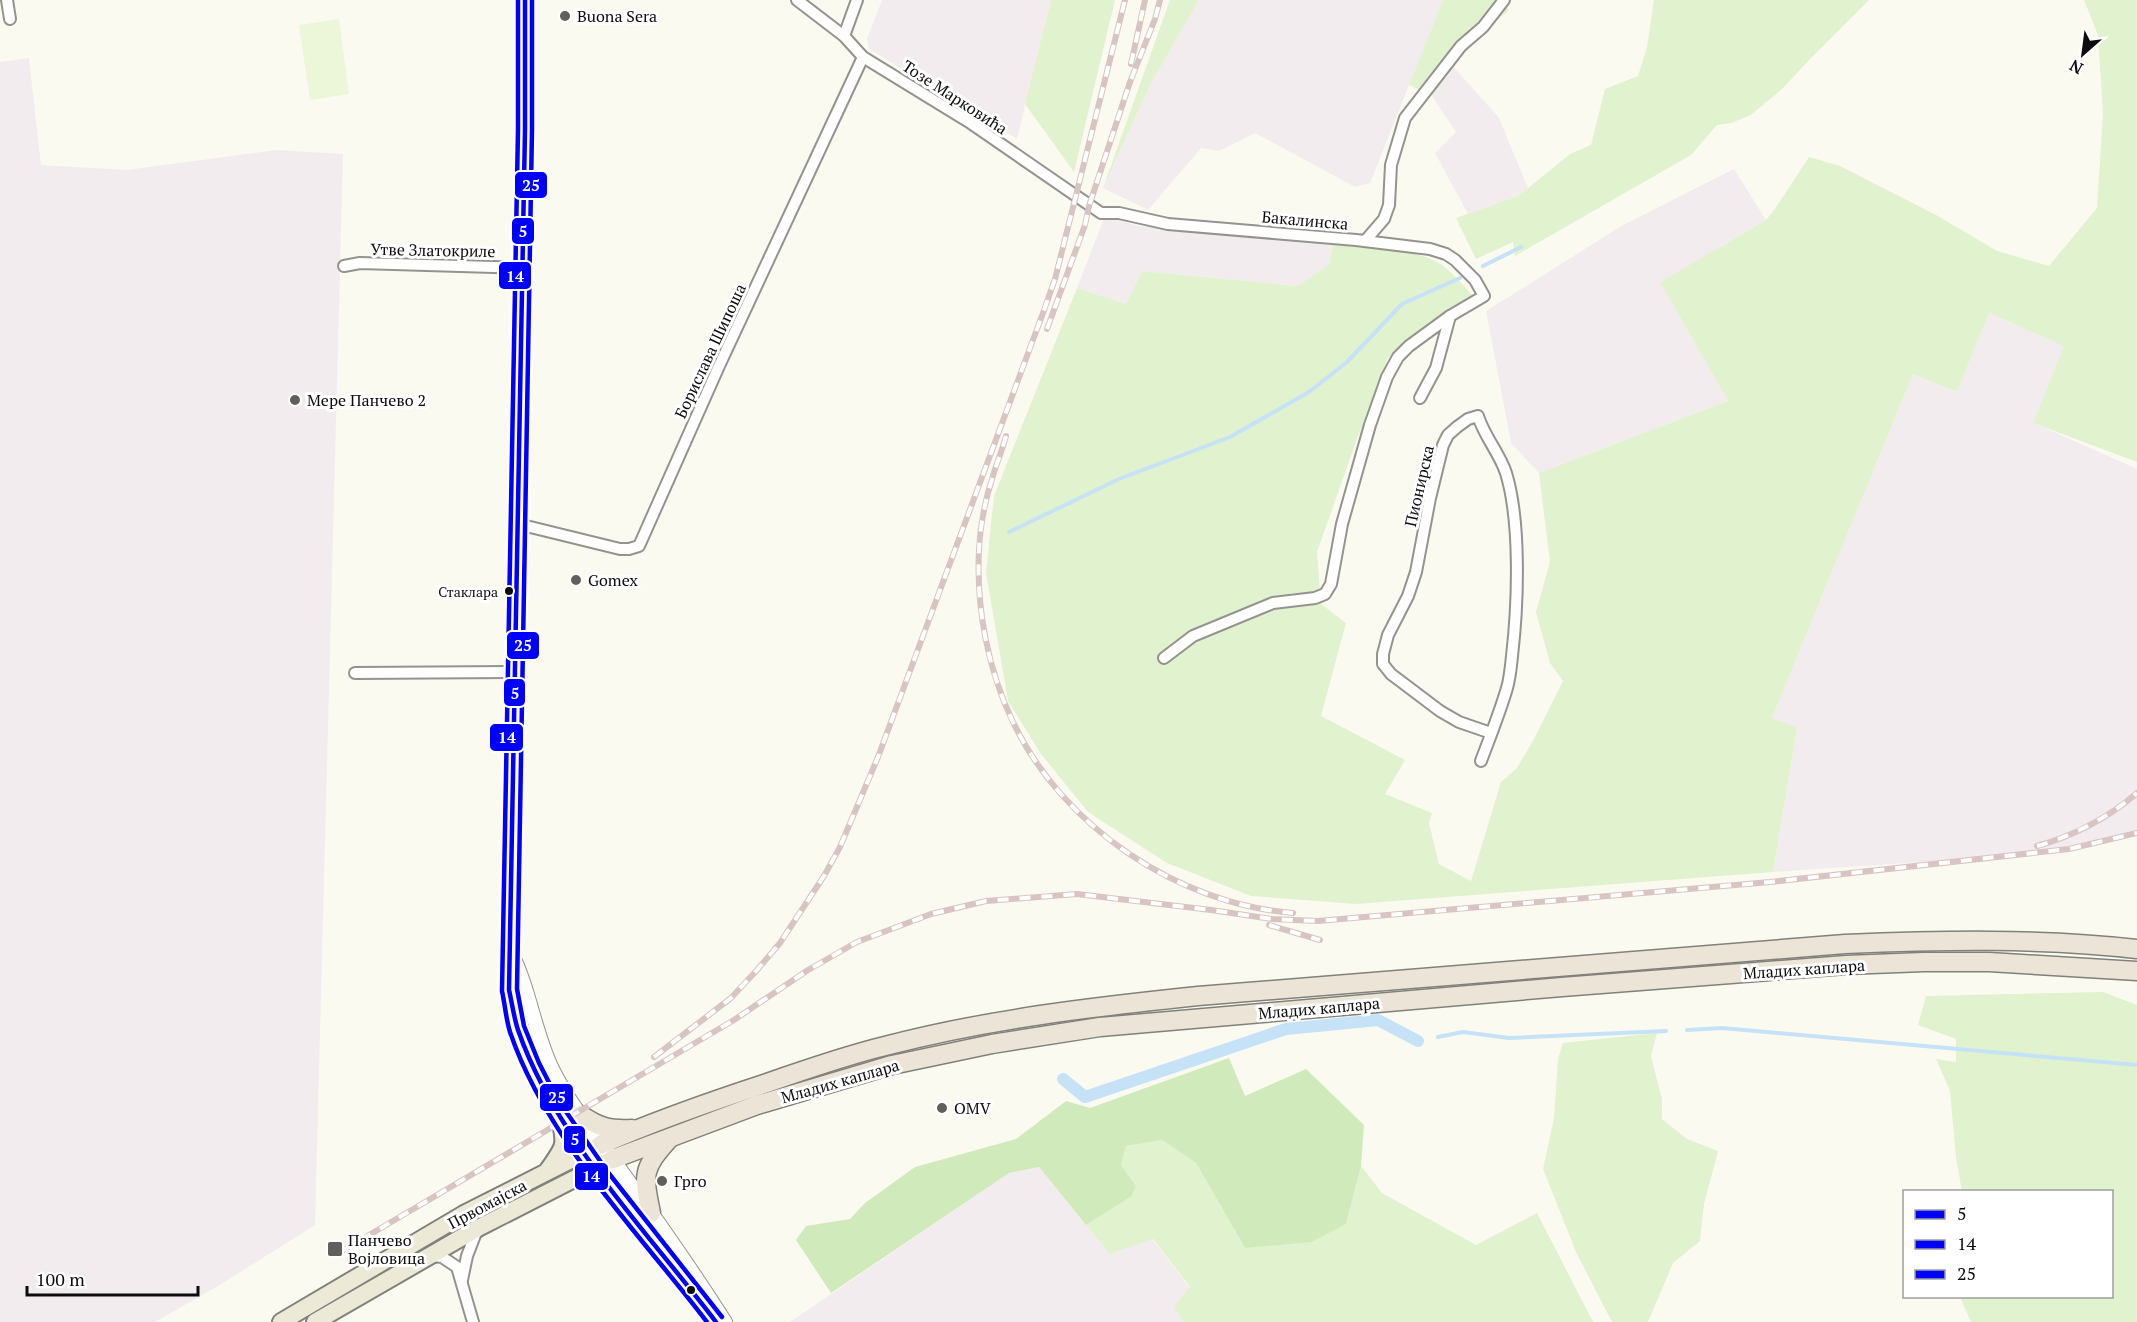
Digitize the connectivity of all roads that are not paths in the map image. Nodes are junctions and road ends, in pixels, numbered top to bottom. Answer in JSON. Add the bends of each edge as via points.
{"nodes":[{"id":1,"x":7,"y":0,"type":"edge"},
{"id":2,"x":797,"y":0,"type":"edge"},
{"id":3,"x":857,"y":0,"type":"edge"},
{"id":4,"x":1504,"y":0,"type":"edge"},
{"id":5,"x":524,"y":1,"type":"edge"},
{"id":6,"x":10,"y":19,"type":"dead end"},
{"id":7,"x":844,"y":36,"type":"junction"},
{"id":8,"x":863,"y":57,"type":"junction"},
{"id":9,"x":1101,"y":213,"type":"joint"},
{"id":10,"x":1365,"y":241,"type":"junction"},
{"id":11,"x":344,"y":266,"type":"dead end"},
{"id":12,"x":522,"y":268,"type":"junction"},
{"id":13,"x":1450,"y":316,"type":"junction"},
{"id":14,"x":1420,"y":398,"type":"dead end"},
{"id":15,"x":518,"y":524,"type":"junction"},
{"id":16,"x":1164,"y":658,"type":"dead end"},
{"id":17,"x":514,"y":672,"type":"junction"},
{"id":18,"x":355,"y":673,"type":"dead end"},
{"id":19,"x":1491,"y":733,"type":"junction"},
{"id":20,"x":1481,"y":761,"type":"dead end"},
{"id":21,"x":2137,"y":947,"type":"edge"},
{"id":22,"x":511,"y":953,"type":"junction"},
{"id":23,"x":2044,"y":964,"type":"junction"},
{"id":24,"x":2137,"y":971,"type":"edge"},
{"id":25,"x":2137,"y":980,"type":"edge"},
{"id":26,"x":559,"y":1113,"type":"junction"},
{"id":27,"x":581,"y":1115,"type":"junction"},
{"id":28,"x":640,"y":1128,"type":"junction"},
{"id":29,"x":673,"y":1135,"type":"junction"},
{"id":30,"x":608,"y":1152,"type":"junction"},
{"id":31,"x":584,"y":1153,"type":"junction"},
{"id":32,"x":594,"y":1168,"type":"junction"},
{"id":33,"x":546,"y":1172,"type":"junction"},
{"id":34,"x":651,"y":1213,"type":"junction"},
{"id":35,"x":478,"y":1228,"type":"junction"},
{"id":36,"x":429,"y":1256,"type":"junction"},
{"id":37,"x":462,"y":1281,"type":"junction"},
{"id":38,"x":281,"y":1322,"type":"edge"},
{"id":39,"x":315,"y":1322,"type":"edge"},
{"id":40,"x":473,"y":1322,"type":"edge"},
{"id":41,"x":716,"y":1322,"type":"edge"},
{"id":42,"x":725,"y":1322,"type":"edge"}],
"edges":[{"from":1,"to":6,"type":"street"},
{"from":2,"to":7,"type":"street","name":"Тозе Марковића"},
{"from":3,"to":7,"type":"street"},
{"from":4,"to":10,"type":"street","name":"Бакалинска","via":[[1483,27],[1461,46],[1405,118],[1391,165],[1389,205],[1384,219]]},
{"from":5,"to":12,"type":"street"},
{"from":7,"to":8,"type":"street","name":"Тозе Марковића"},
{"from":8,"to":9,"type":"street","name":"Тозе Марковића","via":[[969,122]]},
{"from":8,"to":15,"type":"street","name":"Борислава Шипоша","via":[[639,546],[620,549]]},
{"from":9,"to":10,"type":"street","name":"Бакалинска","via":[[1168,224]]},
{"from":10,"to":13,"type":"street","via":[[1430,249],[1455,260],[1485,296]]},
{"from":11,"to":12,"type":"street","name":"Утве Златокриле","via":[[360,263]]},
{"from":12,"to":15,"type":"street"},
{"from":13,"to":14,"type":"street","via":[[1436,368]]},
{"from":13,"to":16,"type":"street","via":[[1409,346],[1387,377],[1325,594],[1273,603],[1193,636]]},
{"from":15,"to":17,"type":"street"},
{"from":17,"to":18,"type":"street"},
{"from":17,"to":22,"type":"street"},
{"from":19,"to":19,"type":"street","name":"Пионирска","via":[[1440,711],[1383,664],[1388,635],[1416,573],[1443,445],[1457,427],[1478,416],[1506,472],[1516,534],[1515,630],[1508,686]]},
{"from":19,"to":20,"type":"street","name":"Пионирска"},
{"from":21,"to":28,"type":"highway","name":"Младих каплара","via":[[1968,940],[1845,944],[1198,996],[1063,1011],[986,1024],[827,1062]]},
{"from":22,"to":26,"type":"street","via":[[507,972],[517,1031]]},
{"from":22,"to":27,"type":"street","via":[[544,1050]]},
{"from":23,"to":24,"type":"highway"},
{"from":23,"to":25,"type":"highway"},
{"from":23,"to":29,"type":"highway","name":"Младих каплара","via":[[1846,965],[1100,1027],[892,1065],[757,1105]]},
{"from":26,"to":31,"type":"street"},
{"from":26,"to":33,"type":"main road","via":[[565,1137]]},
{"from":27,"to":28,"type":"highway","via":[[597,1126],[617,1130]]},
{"from":27,"to":30,"type":"street"},
{"from":28,"to":30,"type":"highway"},
{"from":29,"to":30,"type":"highway","name":"Младих каплара"},
{"from":29,"to":34,"type":"highway","via":[[647,1168],[645,1183]]},
{"from":30,"to":31,"type":"main road","name":"Првомајска"},
{"from":30,"to":32,"type":"main road","name":"Првомајска"},
{"from":30,"to":34,"type":"street"},
{"from":31,"to":32,"type":"street"},
{"from":31,"to":33,"type":"main road","name":"Првомајска"},
{"from":32,"to":35,"type":"main road","name":"Првомајска"},
{"from":32,"to":41,"type":"street"},
{"from":33,"to":38,"type":"main road","name":"Првомајска","via":[[464,1214]]},
{"from":34,"to":42,"type":"street"},
{"from":35,"to":36,"type":"main road","name":"Првомајска"},
{"from":35,"to":37,"type":"street"},
{"from":36,"to":37,"type":"street","via":[[450,1261]]},
{"from":36,"to":39,"type":"main road","name":"Првомајска"},
{"from":37,"to":40,"type":"street"}]}
